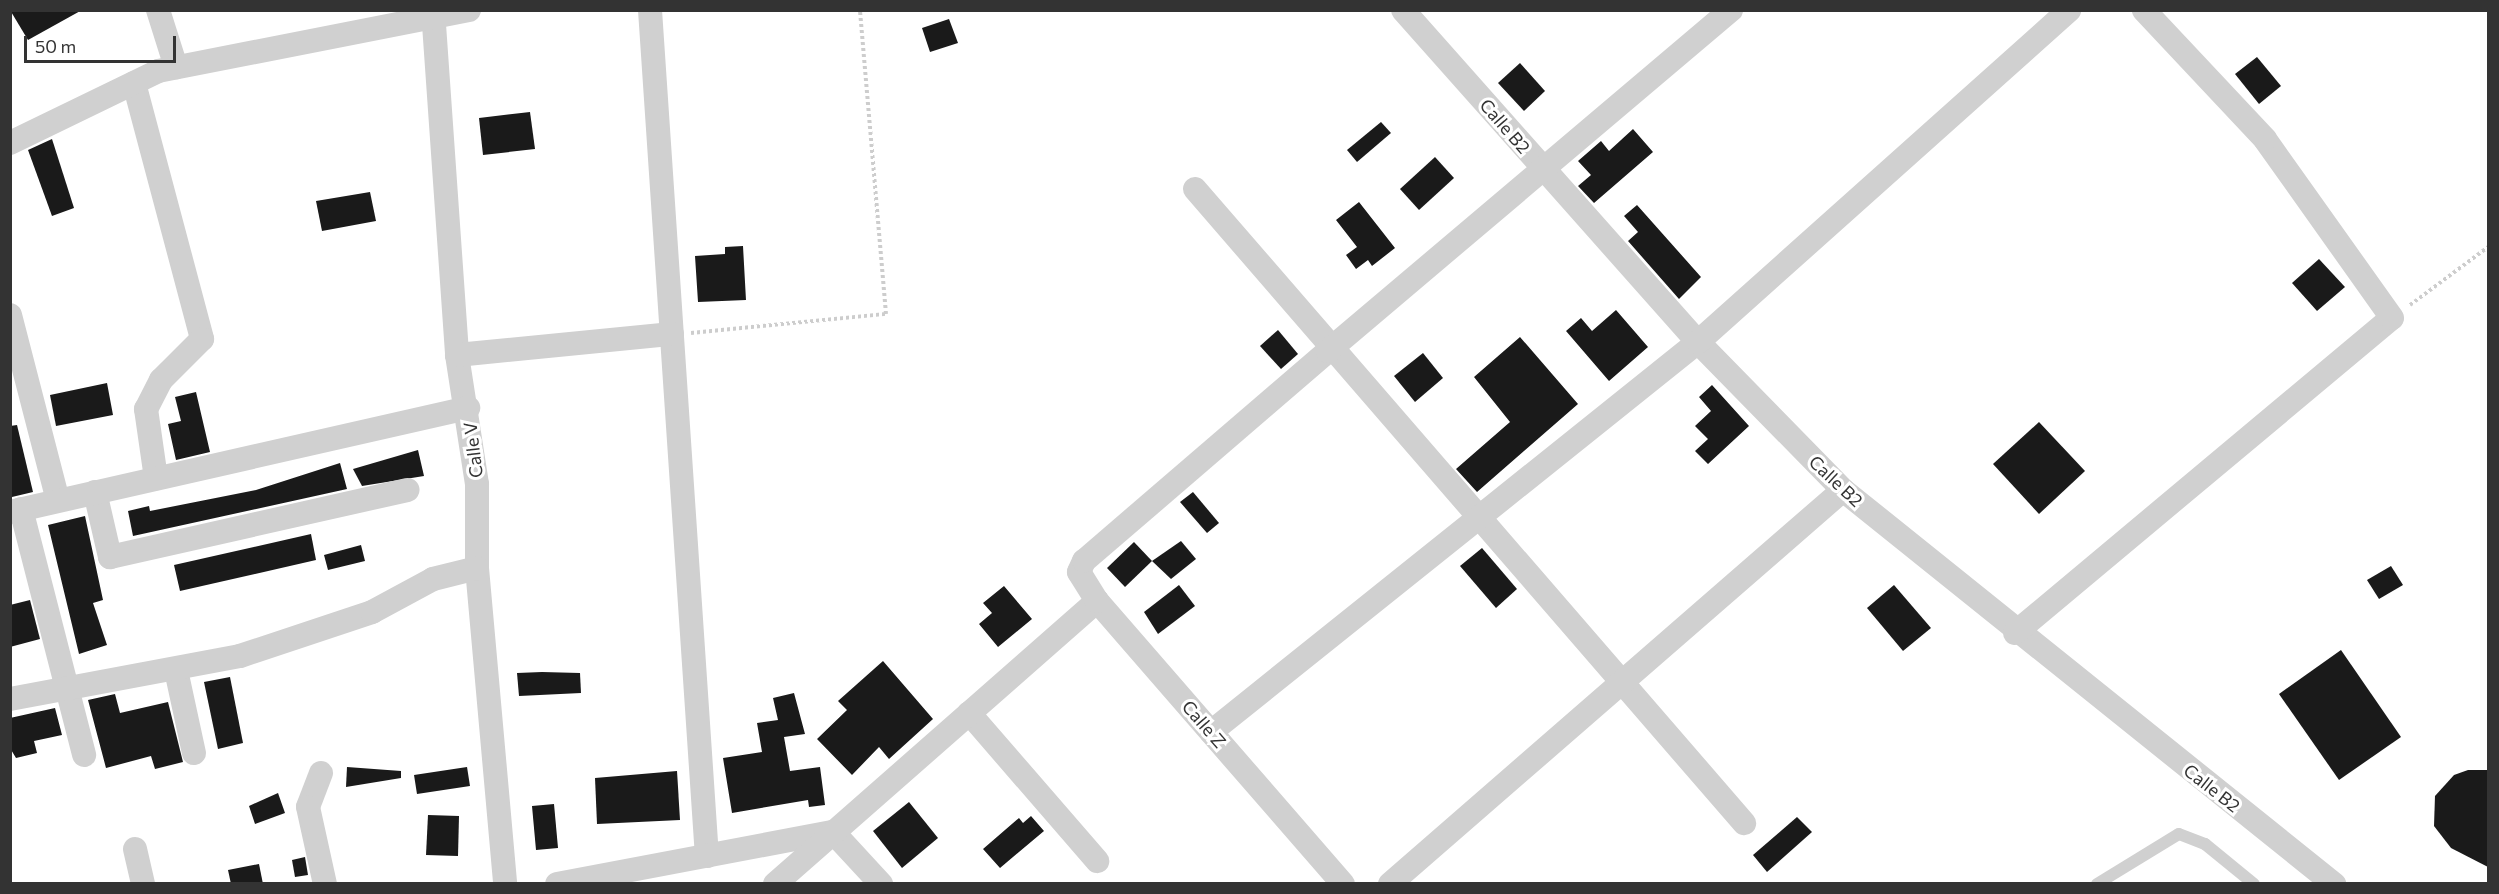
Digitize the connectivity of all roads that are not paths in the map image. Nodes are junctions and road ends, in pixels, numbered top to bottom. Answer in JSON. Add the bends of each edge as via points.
{"nodes":[{"id":1,"x":158,"y":10,"type":"edge"},
{"id":2,"x":469,"y":10,"type":"edge"},
{"id":3,"x":650,"y":10,"type":"edge"},
{"id":4,"x":1403,"y":10,"type":"edge"},
{"id":5,"x":1731,"y":10,"type":"edge"},
{"id":6,"x":2069,"y":10,"type":"edge"},
{"id":7,"x":2144,"y":10,"type":"edge"},
{"id":8,"x":433,"y":14,"type":"edge"},
{"id":9,"x":176,"y":67,"type":"junction"},
{"id":10,"x":134,"y":82,"type":"junction"},
{"id":11,"x":10,"y":143,"type":"edge"},
{"id":12,"x":1546,"y":172,"type":"junction"},
{"id":13,"x":1195,"y":189,"type":"dead end"},
{"id":14,"x":10,"y":315,"type":"edge"},
{"id":15,"x":672,"y":334,"type":"junction"},
{"id":16,"x":1698,"y":342,"type":"junction"},
{"id":17,"x":1332,"y":348,"type":"junction"},
{"id":18,"x":457,"y":356,"type":"junction"},
{"id":19,"x":468,"y":408,"type":"junction"},
{"id":20,"x":156,"y":478,"type":"junction"},
{"id":21,"x":408,"y":490,"type":"dead end"},
{"id":22,"x":1843,"y":490,"type":"junction"},
{"id":23,"x":95,"y":492,"type":"junction"},
{"id":24,"x":58,"y":500,"type":"junction"},
{"id":25,"x":16,"y":510,"type":"edge"},
{"id":26,"x":1479,"y":518,"type":"junction"},
{"id":27,"x":477,"y":568,"type":"junction"},
{"id":28,"x":1097,"y":601,"type":"junction"},
{"id":29,"x":2015,"y":633,"type":"junction"},
{"id":30,"x":176,"y":670,"type":"junction"},
{"id":31,"x":1624,"y":684,"type":"junction"},
{"id":32,"x":66,"y":690,"type":"junction"},
{"id":33,"x":10,"y":699,"type":"edge"},
{"id":34,"x":969,"y":713,"type":"junction"},
{"id":35,"x":1211,"y":732,"type":"junction"},
{"id":36,"x":194,"y":753,"type":"dead end"},
{"id":37,"x":84,"y":755,"type":"dead end"},
{"id":38,"x":321,"y":773,"type":"dead end"},
{"id":39,"x":1744,"y":824,"type":"dead end"},
{"id":40,"x":833,"y":832,"type":"junction"},
{"id":41,"x":135,"y":849,"type":"dead end"},
{"id":42,"x":707,"y":856,"type":"junction"},
{"id":43,"x":1098,"y":861,"type":"dead end"},
{"id":44,"x":143,"y":884,"type":"edge"},
{"id":45,"x":325,"y":884,"type":"edge"},
{"id":46,"x":505,"y":884,"type":"edge"},
{"id":47,"x":557,"y":884,"type":"edge"},
{"id":48,"x":775,"y":884,"type":"edge"},
{"id":49,"x":880,"y":884,"type":"edge"},
{"id":50,"x":1343,"y":884,"type":"edge"},
{"id":51,"x":1390,"y":884,"type":"edge"},
{"id":52,"x":2097,"y":884,"type":"edge"},
{"id":53,"x":2254,"y":884,"type":"edge"},
{"id":54,"x":2334,"y":884,"type":"edge"}],
"edges":[{"from":1,"to":9,"type":"street"},
{"from":2,"to":8,"type":"street"},
{"from":3,"to":15,"type":"street"},
{"from":4,"to":12,"type":"street","name":"Calle B2"},
{"from":5,"to":12,"type":"street"},
{"from":6,"to":16,"type":"street"},
{"from":7,"to":29,"type":"street","via":[[2265,139],[2392,318]]},
{"from":8,"to":9,"type":"street"},
{"from":8,"to":18,"type":"street","name":"Calle V"},
{"from":9,"to":10,"type":"street"},
{"from":10,"to":11,"type":"street"},
{"from":10,"to":20,"type":"street","via":[[202,339],[161,380],[146,409]]},
{"from":12,"to":16,"type":"street","name":"Calle B2"},
{"from":12,"to":17,"type":"street"},
{"from":13,"to":17,"type":"street"},
{"from":14,"to":24,"type":"street"},
{"from":15,"to":18,"type":"street"},
{"from":15,"to":42,"type":"street"},
{"from":16,"to":22,"type":"street","name":"Calle B2"},
{"from":16,"to":26,"type":"street"},
{"from":17,"to":26,"type":"street"},
{"from":17,"to":28,"type":"street","name":"Calle Z","via":[[1084,561],[1081,582]]},
{"from":18,"to":19,"type":"street","name":"Calle V"},
{"from":19,"to":20,"type":"street"},
{"from":19,"to":27,"type":"street","name":"Calle V","via":[[477,484]]},
{"from":20,"to":23,"type":"street"},
{"from":21,"to":23,"type":"street","via":[[110,557]]},
{"from":22,"to":29,"type":"street","name":"Calle B2"},
{"from":22,"to":31,"type":"street"},
{"from":23,"to":24,"type":"street"},
{"from":24,"to":25,"type":"street"},
{"from":25,"to":32,"type":"street"},
{"from":26,"to":31,"type":"street"},
{"from":26,"to":35,"type":"street"},
{"from":27,"to":30,"type":"street","via":[[433,579],[372,612],[290,641]]},
{"from":27,"to":46,"type":"street","name":"Calle V"},
{"from":28,"to":34,"type":"street"},
{"from":28,"to":35,"type":"street","name":"Calle Z"},
{"from":29,"to":54,"type":"street","name":"Calle B2"},
{"from":30,"to":32,"type":"street"},
{"from":30,"to":36,"type":"street"},
{"from":31,"to":39,"type":"street"},
{"from":31,"to":51,"type":"street"},
{"from":32,"to":33,"type":"street"},
{"from":32,"to":37,"type":"street"},
{"from":34,"to":40,"type":"street"},
{"from":34,"to":43,"type":"street"},
{"from":35,"to":50,"type":"street","name":"Calle Z"},
{"from":38,"to":45,"type":"street","via":[[308,807]]},
{"from":40,"to":42,"type":"street"},
{"from":40,"to":48,"type":"street"},
{"from":40,"to":49,"type":"street"},
{"from":41,"to":44,"type":"street"},
{"from":42,"to":47,"type":"street"},
{"from":52,"to":53,"type":"lane","via":[[2179,834],[2205,844]]}]}
